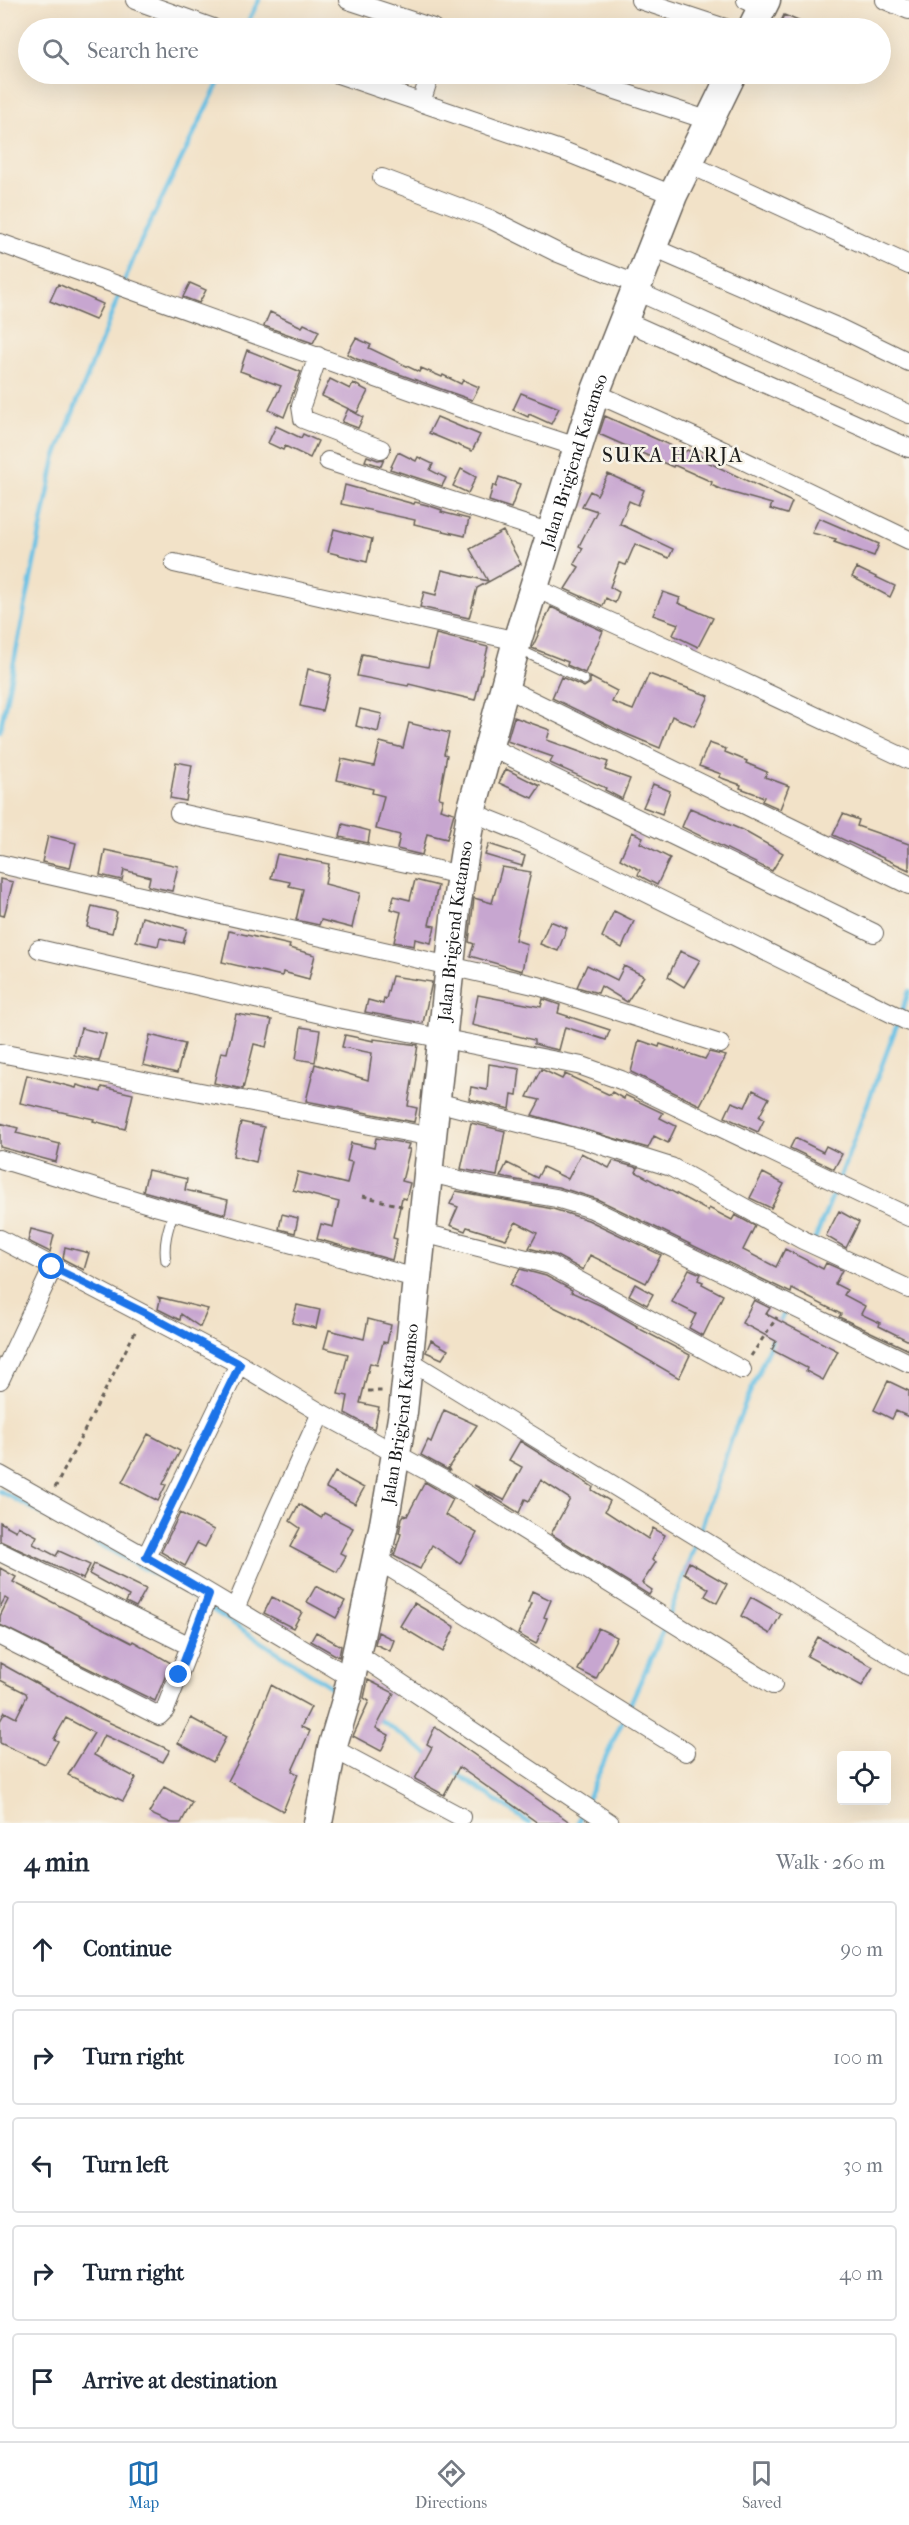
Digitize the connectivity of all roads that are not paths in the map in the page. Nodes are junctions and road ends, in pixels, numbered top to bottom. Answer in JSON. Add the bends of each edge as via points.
{"nodes":[{"id":1,"x":135,"y":0,"type":"edge"},
{"id":2,"x":348,"y":0,"type":"edge"},
{"id":3,"x":640,"y":0,"type":"edge"},
{"id":4,"x":885,"y":0,"type":"edge"},
{"id":5,"x":909,"y":10,"type":"edge"},
{"id":6,"x":185,"y":18,"type":"edge"},
{"id":7,"x":403,"y":18,"type":"edge"},
{"id":8,"x":695,"y":18,"type":"edge"},
{"id":9,"x":367,"y":84,"type":"edge"},
{"id":10,"x":427,"y":84,"type":"edge"},
{"id":11,"x":597,"y":84,"type":"edge"},
{"id":12,"x":727,"y":84,"type":"edge"},
{"id":13,"x":421,"y":103,"type":"junction"},
{"id":14,"x":710,"y":121,"type":"junction"},
{"id":15,"x":689,"y":164,"type":"junction"},
{"id":16,"x":382,"y":178,"type":"dead end"},
{"id":17,"x":673,"y":195,"type":"junction"},
{"id":18,"x":0,"y":243,"type":"edge"},
{"id":19,"x":651,"y":247,"type":"junction"},
{"id":20,"x":909,"y":265,"type":"edge"},
{"id":21,"x":635,"y":287,"type":"junction"},
{"id":22,"x":623,"y":320,"type":"junction"},
{"id":23,"x":318,"y":356,"type":"junction"},
{"id":24,"x":909,"y":362,"type":"edge"},
{"id":25,"x":595,"y":393,"type":"junction"},
{"id":26,"x":909,"y":414,"type":"edge"},
{"id":27,"x":577,"y":447,"type":"junction"},
{"id":28,"x":909,"y":448,"type":"edge"},
{"id":29,"x":381,"y":449,"type":"dead end"},
{"id":30,"x":328,"y":461,"type":"dead end"},
{"id":31,"x":551,"y":533,"type":"junction"},
{"id":32,"x":909,"y":540,"type":"edge"},
{"id":33,"x":174,"y":563,"type":"dead end"},
{"id":34,"x":533,"y":587,"type":"junction"},
{"id":35,"x":516,"y":644,"type":"junction"},
{"id":36,"x":584,"y":680,"type":"dead end"},
{"id":37,"x":504,"y":687,"type":"junction"},
{"id":38,"x":488,"y":746,"type":"junction"},
{"id":39,"x":909,"y":760,"type":"edge"},
{"id":40,"x":471,"y":812,"type":"junction"},
{"id":41,"x":179,"y":813,"type":"dead end"},
{"id":42,"x":0,"y":864,"type":"edge"},
{"id":43,"x":461,"y":875,"type":"junction"},
{"id":44,"x":909,"y":885,"type":"edge"},
{"id":45,"x":874,"y":933,"type":"dead end"},
{"id":46,"x":39,"y":949,"type":"dead end"},
{"id":47,"x":450,"y":965,"type":"junction"},
{"id":48,"x":909,"y":1022,"type":"edge"},
{"id":49,"x":441,"y":1038,"type":"junction"},
{"id":50,"x":720,"y":1044,"type":"dead end"},
{"id":51,"x":0,"y":1053,"type":"edge"},
{"id":52,"x":436,"y":1102,"type":"junction"},
{"id":53,"x":432,"y":1137,"type":"junction"},
{"id":54,"x":0,"y":1159,"type":"edge"},
{"id":55,"x":429,"y":1173,"type":"junction"},
{"id":56,"x":174,"y":1211,"type":"junction"},
{"id":57,"x":909,"y":1217,"type":"edge"},
{"id":58,"x":423,"y":1233,"type":"junction"},
{"id":59,"x":0,"y":1239,"type":"edge"},
{"id":60,"x":166,"y":1261,"type":"dead end"},
{"id":61,"x":52,"y":1267,"type":"junction"},
{"id":62,"x":418,"y":1279,"type":"junction"},
{"id":63,"x":909,"y":1290,"type":"edge"},
{"id":64,"x":410,"y":1361,"type":"junction"},
{"id":65,"x":909,"y":1363,"type":"edge"},
{"id":66,"x":240,"y":1364,"type":"junction"},
{"id":67,"x":742,"y":1371,"type":"road end"},
{"id":68,"x":0,"y":1380,"type":"edge"},
{"id":69,"x":321,"y":1413,"type":"junction"},
{"id":70,"x":396,"y":1454,"type":"junction"},
{"id":71,"x":0,"y":1475,"type":"edge"},
{"id":72,"x":0,"y":1552,"type":"edge"},
{"id":73,"x":146,"y":1557,"type":"junction"},
{"id":74,"x":376,"y":1559,"type":"junction"},
{"id":75,"x":209,"y":1594,"type":"junction"},
{"id":76,"x":235,"y":1609,"type":"junction"},
{"id":77,"x":0,"y":1636,"type":"edge"},
{"id":78,"x":190,"y":1646,"type":"junction"},
{"id":79,"x":353,"y":1666,"type":"junction"},
{"id":80,"x":909,"y":1666,"type":"edge"},
{"id":81,"x":773,"y":1685,"type":"dead end"},
{"id":82,"x":333,"y":1748,"type":"junction"},
{"id":83,"x":686,"y":1752,"type":"dead end"},
{"id":84,"x":461,"y":1817,"type":"dead end"},
{"id":85,"x":318,"y":1823,"type":"edge"},
{"id":86,"x":610,"y":1823,"type":"edge"}],
"edges":[{"from":1,"to":6,"type":"street"},
{"from":2,"to":7,"type":"street"},
{"from":3,"to":8,"type":"street"},
{"from":4,"to":5,"type":"street"},
{"from":9,"to":13,"type":"street"},
{"from":10,"to":13,"type":"street"},
{"from":11,"to":14,"type":"street"},
{"from":12,"to":14,"type":"highway","name":"Jalan Brigjend Katamso"},
{"from":13,"to":17,"type":"street","via":[[567,152]]},
{"from":14,"to":15,"type":"highway","name":"Jalan Brigjend Katamso"},
{"from":15,"to":17,"type":"highway","name":"Jalan Brigjend Katamso"},
{"from":15,"to":20,"type":"street"},
{"from":16,"to":21,"type":"street","via":[[490,219]]},
{"from":17,"to":19,"type":"highway","name":"Jalan Brigjend Katamso"},
{"from":18,"to":23,"type":"street"},
{"from":19,"to":21,"type":"highway","name":"Jalan Brigjend Katamso"},
{"from":19,"to":24,"type":"street"},
{"from":21,"to":22,"type":"highway","name":"Jalan Brigjend Katamso"},
{"from":21,"to":26,"type":"street"},
{"from":22,"to":25,"type":"highway","name":"Jalan Brigjend Katamso"},
{"from":22,"to":28,"type":"street"},
{"from":23,"to":27,"type":"street"},
{"from":23,"to":29,"type":"street","via":[[302,406],[303,419]]},
{"from":25,"to":27,"type":"highway","name":"Jalan Brigjend Katamso"},
{"from":25,"to":32,"type":"street"},
{"from":27,"to":31,"type":"highway","name":"Jalan Brigjend Katamso"},
{"from":30,"to":31,"type":"street"},
{"from":31,"to":34,"type":"highway","name":"Jalan Brigjend Katamso"},
{"from":33,"to":35,"type":"street"},
{"from":34,"to":35,"type":"highway","name":"Jalan Brigjend Katamso"},
{"from":34,"to":39,"type":"street"},
{"from":35,"to":36,"type":"lane"},
{"from":35,"to":37,"type":"highway","name":"Jalan Brigjend Katamso"},
{"from":37,"to":38,"type":"highway","name":"Jalan Brigjend Katamso"},
{"from":37,"to":44,"type":"street"},
{"from":38,"to":40,"type":"highway","name":"Jalan Brigjend Katamso"},
{"from":38,"to":45,"type":"street"},
{"from":40,"to":43,"type":"highway","name":"Jalan Brigjend Katamso"},
{"from":40,"to":48,"type":"street","via":[[580,860]]},
{"from":41,"to":43,"type":"street"},
{"from":42,"to":47,"type":"street"},
{"from":43,"to":47,"type":"highway","name":"Jalan Brigjend Katamso"},
{"from":46,"to":49,"type":"street"},
{"from":47,"to":49,"type":"highway","name":"Jalan Brigjend Katamso"},
{"from":47,"to":50,"type":"street","via":[[548,988]]},
{"from":49,"to":52,"type":"highway","name":"Jalan Brigjend Katamso"},
{"from":49,"to":57,"type":"street","via":[[553,1059],[621,1080]]},
{"from":51,"to":53,"type":"street"},
{"from":52,"to":53,"type":"highway","name":"Jalan Brigjend Katamso"},
{"from":52,"to":63,"type":"street","via":[[582,1139],[671,1167],[803,1240]]},
{"from":53,"to":55,"type":"highway","name":"Jalan Brigjend Katamso"},
{"from":54,"to":56,"type":"street"},
{"from":55,"to":58,"type":"highway","name":"Jalan Brigjend Katamso"},
{"from":55,"to":65,"type":"street","via":[[592,1209]]},
{"from":56,"to":60,"type":"lane","via":[[167,1231]]},
{"from":56,"to":62,"type":"street"},
{"from":58,"to":62,"type":"highway","name":"Jalan Brigjend Katamso"},
{"from":58,"to":67,"type":"street","via":[[550,1265]]},
{"from":59,"to":61,"type":"street"},
{"from":61,"to":66,"type":"street"},
{"from":61,"to":68,"type":"street"},
{"from":62,"to":64,"type":"highway","name":"Jalan Brigjend Katamso"},
{"from":64,"to":70,"type":"highway","name":"Jalan Brigjend Katamso"},
{"from":64,"to":80,"type":"street"},
{"from":66,"to":69,"type":"street"},
{"from":66,"to":73,"type":"street"},
{"from":69,"to":70,"type":"street"},
{"from":69,"to":76,"type":"street"},
{"from":70,"to":74,"type":"highway","name":"Jalan Brigjend Katamso"},
{"from":70,"to":81,"type":"street"},
{"from":71,"to":73,"type":"street"},
{"from":72,"to":78,"type":"street"},
{"from":73,"to":75,"type":"street"},
{"from":74,"to":79,"type":"highway","name":"Jalan Brigjend Katamso"},
{"from":74,"to":83,"type":"street"},
{"from":75,"to":76,"type":"street"},
{"from":75,"to":78,"type":"street"},
{"from":76,"to":79,"type":"street"},
{"from":77,"to":78,"type":"street","via":[[159,1716],[165,1710]]},
{"from":79,"to":82,"type":"highway","name":"Jalan Brigjend Katamso"},
{"from":79,"to":86,"type":"street"},
{"from":82,"to":84,"type":"street"},
{"from":82,"to":85,"type":"highway","name":"Jalan Brigjend Katamso"}]}
